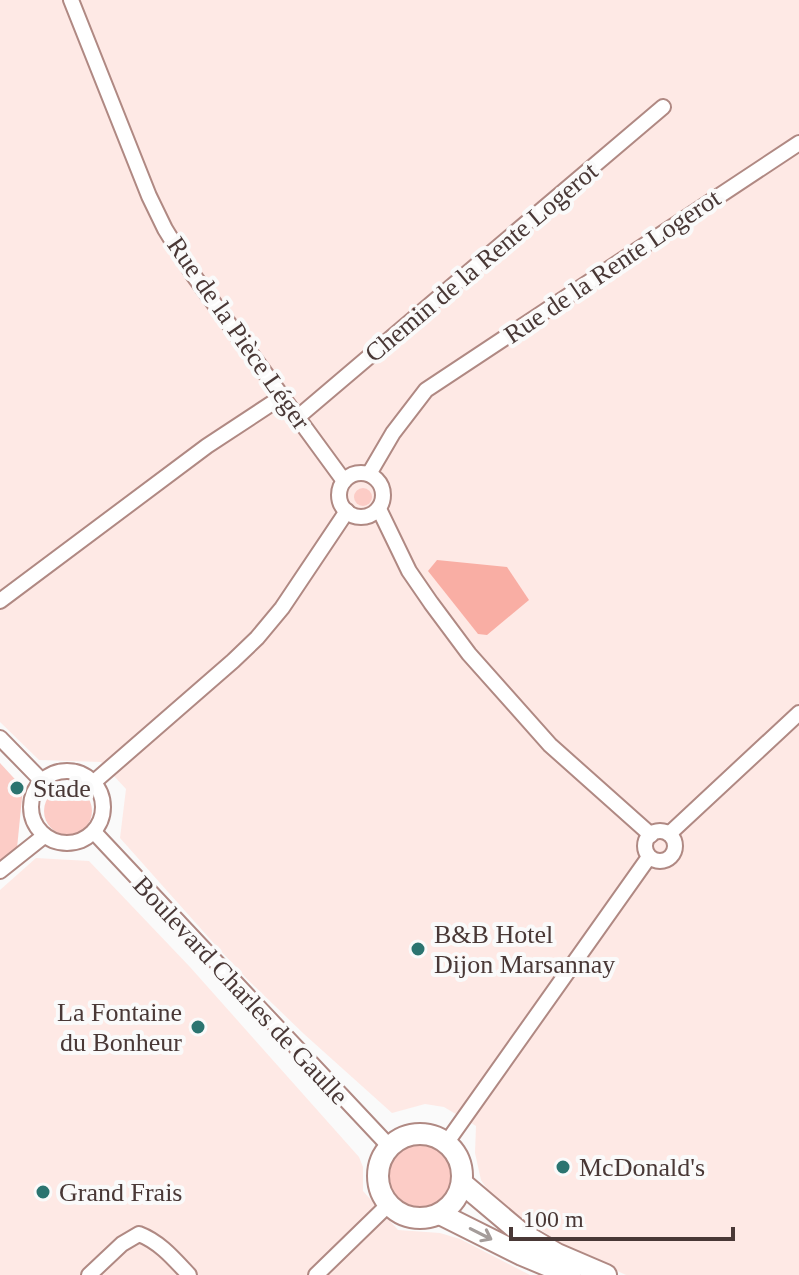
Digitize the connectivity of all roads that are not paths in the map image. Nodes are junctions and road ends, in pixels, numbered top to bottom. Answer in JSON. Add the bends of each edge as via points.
{"nodes":[{"id":1,"x":71,"y":0,"type":"edge"},
{"id":2,"x":663,"y":107,"type":"dead end"},
{"id":3,"x":799,"y":143,"type":"edge"},
{"id":4,"x":283,"y":396,"type":"junction"},
{"id":5,"x":298,"y":417,"type":"junction"},
{"id":6,"x":369,"y":474,"type":"junction"},
{"id":7,"x":344,"y":481,"type":"junction"},
{"id":8,"x":379,"y":509,"type":"junction"},
{"id":9,"x":347,"y":511,"type":"junction"},
{"id":10,"x":0,"y":601,"type":"edge"},
{"id":11,"x":799,"y":713,"type":"edge"},
{"id":12,"x":0,"y":738,"type":"edge"},
{"id":13,"x":42,"y":781,"type":"junction"},
{"id":14,"x":94,"y":782,"type":"junction"},
{"id":15,"x":94,"y":832,"type":"junction"},
{"id":16,"x":669,"y":834,"type":"junction"},
{"id":17,"x":651,"y":835,"type":"junction"},
{"id":18,"x":44,"y":836,"type":"junction"},
{"id":19,"x":649,"y":857,"type":"junction"},
{"id":20,"x":0,"y":871,"type":"edge"},
{"id":21,"x":447,"y":1142,"type":"junction"},
{"id":22,"x":389,"y":1146,"type":"junction"},
{"id":23,"x":463,"y":1184,"type":"junction"},
{"id":24,"x":388,"y":1205,"type":"junction"},
{"id":25,"x":440,"y":1214,"type":"junction"},
{"id":26,"x":89,"y":1275,"type":"edge"},
{"id":27,"x":189,"y":1275,"type":"edge"},
{"id":28,"x":316,"y":1275,"type":"edge"},
{"id":29,"x":570,"y":1275,"type":"edge"},
{"id":30,"x":606,"y":1275,"type":"edge"}],
"edges":[{"from":1,"to":4,"type":"street","name":"Rue de la Pièce Léger","via":[[165,229]]},
{"from":2,"to":5,"type":"street","name":"Chemin de la Rente Logerot"},
{"from":3,"to":6,"type":"street","name":"Rue de la Rente Logerot","via":[[426,390]]},
{"from":4,"to":5,"type":"street","name":"Rue de la Pièce Léger"},
{"from":4,"to":10,"type":"street","via":[[207,446]]},
{"from":5,"to":7,"type":"street","name":"Rue de la Pièce Léger"},
{"from":6,"to":7,"type":"street"},
{"from":6,"to":8,"type":"street","via":[[383,489]]},
{"from":7,"to":9,"type":"street","via":[[340,500]]},
{"from":8,"to":9,"type":"street","via":[[360,517]]},
{"from":8,"to":17,"type":"street","via":[[409,571],[469,654],[550,745]]},
{"from":9,"to":14,"type":"street","via":[[257,638]]},
{"from":11,"to":16,"type":"street"},
{"from":12,"to":13,"type":"street"},
{"from":13,"to":14,"type":"street","via":[[64,771]]},
{"from":13,"to":18,"type":"street","via":[[31,810]]},
{"from":14,"to":15,"type":"street","via":[[103,814]]},
{"from":15,"to":18,"type":"street","via":[[66,844]]},
{"from":15,"to":22,"type":"street","name":"Boulevard Charles de Gaulle"},
{"from":16,"to":17,"type":"street"},
{"from":16,"to":19,"type":"street","via":[[673,855],[658,861]]},
{"from":17,"to":19,"type":"street","via":[[646,843]]},
{"from":18,"to":20,"type":"street"},
{"from":19,"to":21,"type":"street"},
{"from":21,"to":22,"type":"street","via":[[427,1133],[407,1135]]},
{"from":21,"to":23,"type":"street","via":[[461,1160]]},
{"from":22,"to":24,"type":"street","via":[[378,1166],[379,1188]]},
{"from":23,"to":25,"type":"street","via":[[455,1202]]},
{"from":23,"to":30,"type":"street","via":[[521,1233]]},
{"from":24,"to":25,"type":"street","via":[[413,1218]]},
{"from":24,"to":28,"type":"street"},
{"from":25,"to":29,"type":"street","one_way":true},
{"from":26,"to":27,"type":"street","via":[[139,1234],[166,1250]]}]}
